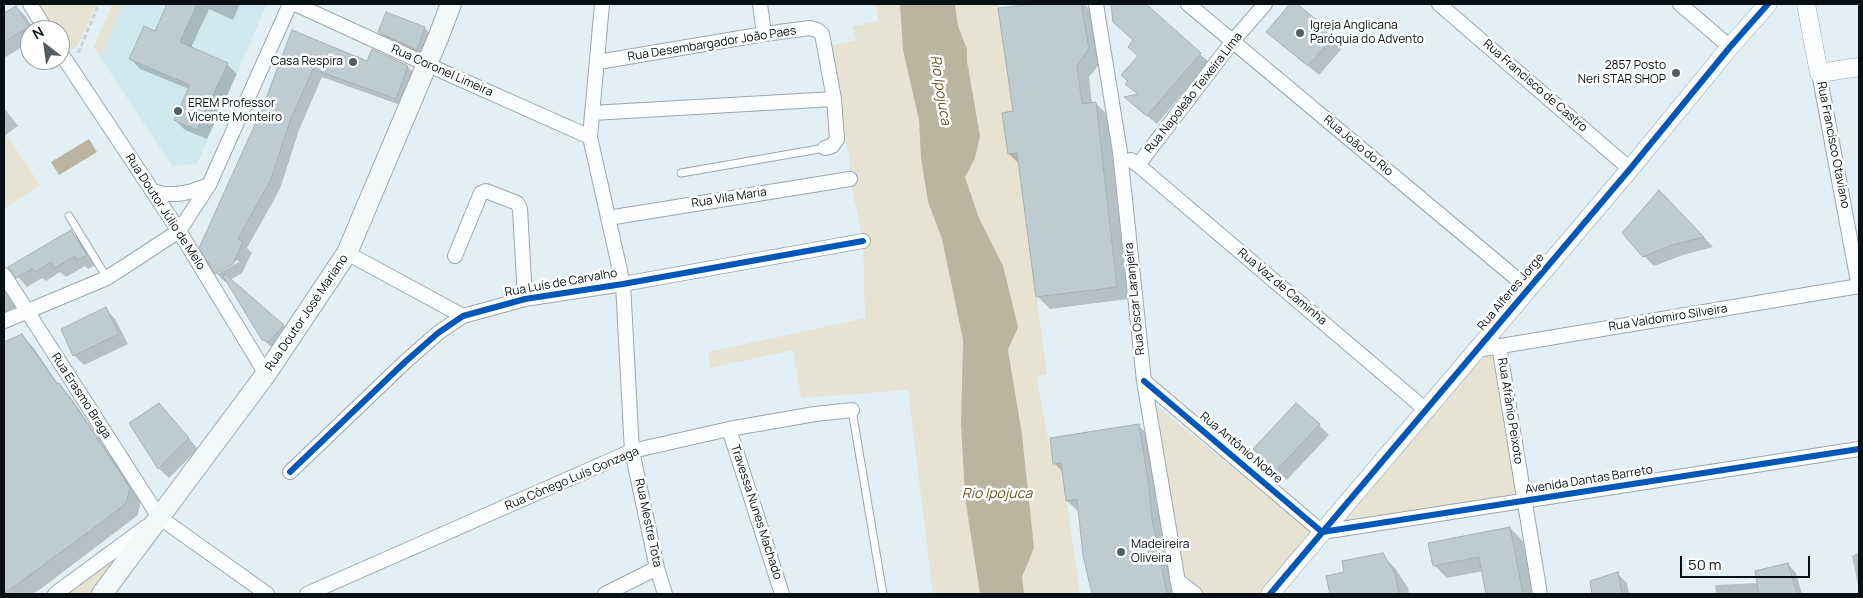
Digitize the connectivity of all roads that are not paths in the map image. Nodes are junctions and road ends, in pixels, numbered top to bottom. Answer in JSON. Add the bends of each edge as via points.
{"nodes":[{"id":1,"x":30,"y":4,"type":"edge"},
{"id":2,"x":290,"y":4,"type":"edge"},
{"id":3,"x":295,"y":4,"type":"edge"},
{"id":4,"x":451,"y":4,"type":"edge"},
{"id":5,"x":602,"y":4,"type":"edge"},
{"id":6,"x":760,"y":4,"type":"edge"},
{"id":7,"x":1096,"y":4,"type":"edge"},
{"id":8,"x":1188,"y":4,"type":"edge"},
{"id":9,"x":1264,"y":4,"type":"edge"},
{"id":10,"x":1439,"y":4,"type":"edge"},
{"id":11,"x":1680,"y":4,"type":"edge"},
{"id":12,"x":1768,"y":4,"type":"edge"},
{"id":13,"x":1806,"y":4,"type":"edge"},
{"id":14,"x":40,"y":20,"type":"edge"},
{"id":15,"x":764,"y":34,"type":"junction"},
{"id":16,"x":1233,"y":41,"type":"junction"},
{"id":17,"x":1730,"y":46,"type":"junction"},
{"id":18,"x":598,"y":62,"type":"junction"},
{"id":19,"x":426,"y":64,"type":"junction"},
{"id":20,"x":1859,"y":67,"type":"edge"},
{"id":21,"x":70,"y":68,"type":"edge"},
{"id":22,"x":1819,"y":73,"type":"junction"},
{"id":23,"x":834,"y":98,"type":"junction"},
{"id":24,"x":592,"y":113,"type":"junction"},
{"id":25,"x":590,"y":136,"type":"junction"},
{"id":26,"x":825,"y":148,"type":"joint"},
{"id":27,"x":1120,"y":152,"type":"junction"},
{"id":28,"x":1138,"y":165,"type":"junction"},
{"id":29,"x":1630,"y":169,"type":"junction"},
{"id":30,"x":681,"y":173,"type":"dead end"},
{"id":31,"x":850,"y":179,"type":"dead end"},
{"id":32,"x":209,"y":185,"type":"junction"},
{"id":33,"x":153,"y":190,"type":"junction"},
{"id":34,"x":69,"y":216,"type":"dead end"},
{"id":35,"x":608,"y":218,"type":"junction"},
{"id":36,"x":179,"y":231,"type":"junction"},
{"id":37,"x":863,"y":241,"type":"dead end"},
{"id":38,"x":347,"y":253,"type":"junction"},
{"id":39,"x":455,"y":256,"type":"dead end"},
{"id":40,"x":4,"y":274,"type":"edge"},
{"id":41,"x":107,"y":278,"type":"junction"},
{"id":42,"x":623,"y":284,"type":"junction"},
{"id":43,"x":1859,"y":287,"type":"edge"},
{"id":44,"x":1528,"y":289,"type":"junction"},
{"id":45,"x":525,"y":298,"type":"junction"},
{"id":46,"x":27,"y":312,"type":"junction"},
{"id":47,"x":463,"y":316,"type":"junction"},
{"id":48,"x":4,"y":321,"type":"edge"},
{"id":49,"x":1499,"y":346,"type":"junction"},
{"id":50,"x":1477,"y":350,"type":"junction"},
{"id":51,"x":266,"y":374,"type":"junction"},
{"id":52,"x":1144,"y":381,"type":"junction"},
{"id":53,"x":852,"y":410,"type":"joint"},
{"id":54,"x":1426,"y":410,"type":"junction"},
{"id":55,"x":729,"y":429,"type":"junction"},
{"id":56,"x":1859,"y":450,"type":"edge"},
{"id":57,"x":632,"y":451,"type":"junction"},
{"id":58,"x":290,"y":472,"type":"dead end"},
{"id":59,"x":1525,"y":502,"type":"junction"},
{"id":60,"x":159,"y":517,"type":"junction"},
{"id":61,"x":1322,"y":532,"type":"junction"},
{"id":62,"x":657,"y":568,"type":"junction"},
{"id":63,"x":1178,"y":580,"type":"junction"},
{"id":64,"x":55,"y":594,"type":"edge"},
{"id":65,"x":102,"y":594,"type":"edge"},
{"id":66,"x":267,"y":594,"type":"edge"},
{"id":67,"x":307,"y":594,"type":"edge"},
{"id":68,"x":605,"y":594,"type":"edge"},
{"id":69,"x":665,"y":594,"type":"edge"},
{"id":70,"x":782,"y":594,"type":"edge"},
{"id":71,"x":883,"y":594,"type":"edge"},
{"id":72,"x":1180,"y":594,"type":"edge"},
{"id":73,"x":1195,"y":594,"type":"edge"},
{"id":74,"x":1270,"y":594,"type":"edge"},
{"id":75,"x":1540,"y":594,"type":"edge"}],
"edges":[{"from":1,"to":14,"type":"street"},
{"from":2,"to":32,"type":"street"},
{"from":3,"to":19,"type":"street","name":"Rua Coronel Limeira"},
{"from":4,"to":19,"type":"main road","name":"Rua Doutor José Mariano"},
{"from":5,"to":18,"type":"street","name":"Rua Mestre Tota"},
{"from":6,"to":15,"type":"street"},
{"from":7,"to":27,"type":"street","name":"Rua Oscar Laranjeira"},
{"from":8,"to":16,"type":"street","name":"Rua João do Rio"},
{"from":9,"to":16,"type":"street","name":"Rua Napoleão Teixeira Lima"},
{"from":10,"to":29,"type":"street","name":"Rua Francisco de Castro"},
{"from":11,"to":17,"type":"street"},
{"from":12,"to":17,"type":"street","name":"Rua Alferes Jorge"},
{"from":13,"to":22,"type":"street","name":"Rua Francisco Otaviano"},
{"from":15,"to":18,"type":"street","name":"Rua Desembargador João Paes"},
{"from":15,"to":23,"type":"street","name":"Rua Desembargador João Paes","via":[[810,28],[822,34]]},
{"from":16,"to":28,"type":"street","name":"Rua Napoleão Teixeira Lima"},
{"from":16,"to":44,"type":"street","name":"Rua João do Rio"},
{"from":17,"to":29,"type":"street","name":"Rua Alferes Jorge"},
{"from":18,"to":24,"type":"street","name":"Rua Mestre Tota"},
{"from":19,"to":25,"type":"street","name":"Rua Coronel Limeira"},
{"from":19,"to":38,"type":"main road","name":"Rua Doutor José Mariano"},
{"from":20,"to":22,"type":"street"},
{"from":21,"to":33,"type":"street","name":"Rua Doutor Júlio de Melo"},
{"from":22,"to":43,"type":"street","name":"Rua Francisco Otaviano"},
{"from":23,"to":24,"type":"street"},
{"from":23,"to":26,"type":"street","name":"Rua Desembargador João Paes","via":[[837,139],[832,146]]},
{"from":24,"to":25,"type":"street","name":"Rua Mestre Tota"},
{"from":25,"to":35,"type":"street","name":"Rua Mestre Tota"},
{"from":26,"to":30,"type":"lane"},
{"from":27,"to":28,"type":"street","name":"Rua Napoleão Teixeira Lima"},
{"from":27,"to":52,"type":"street","name":"Rua Oscar Laranjeira"},
{"from":28,"to":54,"type":"street","name":"Rua Vaz de Caminha"},
{"from":29,"to":44,"type":"street","name":"Rua Alferes Jorge"},
{"from":31,"to":35,"type":"street","name":"Rua Vila Maria"},
{"from":32,"to":33,"type":"street","via":[[177,194]]},
{"from":32,"to":36,"type":"street"},
{"from":33,"to":36,"type":"street","name":"Rua Doutor Júlio de Melo"},
{"from":34,"to":41,"type":"lane"},
{"from":35,"to":42,"type":"street","name":"Rua Mestre Tota"},
{"from":36,"to":41,"type":"street"},
{"from":36,"to":51,"type":"street","name":"Rua Doutor Júlio de Melo"},
{"from":37,"to":42,"type":"street","name":"Rua Luís de Carvalho"},
{"from":38,"to":47,"type":"street"},
{"from":38,"to":51,"type":"main road","name":"Rua Doutor José Mariano"},
{"from":39,"to":45,"type":"street","via":[[481,193],[486,191],[517,203]]},
{"from":40,"to":46,"type":"street","name":"Rua Erasmo Braga"},
{"from":41,"to":46,"type":"street"},
{"from":42,"to":45,"type":"street","name":"Rua Luís de Carvalho"},
{"from":42,"to":57,"type":"street","name":"Rua Mestre Tota"},
{"from":43,"to":49,"type":"street","name":"Rua Valdomiro Silveira"},
{"from":44,"to":50,"type":"street","name":"Rua Alferes Jorge"},
{"from":45,"to":47,"type":"street","name":"Rua Luís de Carvalho"},
{"from":46,"to":48,"type":"street"},
{"from":46,"to":60,"type":"street","name":"Rua Erasmo Braga"},
{"from":47,"to":58,"type":"street","name":"Rua Luís de Carvalho","via":[[438,332]]},
{"from":49,"to":50,"type":"street","name":"Rua Valdomiro Silveira"},
{"from":49,"to":59,"type":"street","name":"Rua Afrânio Peixoto"},
{"from":50,"to":54,"type":"street","name":"Rua Alferes Jorge"},
{"from":51,"to":60,"type":"main road","name":"Rua Doutor José Mariano"},
{"from":52,"to":61,"type":"street","name":"Rua Antônio Nobre"},
{"from":52,"to":63,"type":"street","name":"Rua Oscar Laranjeira"},
{"from":53,"to":55,"type":"street","name":"Rua Cônego Luís Gonzaga"},
{"from":53,"to":71,"type":"lane"},
{"from":54,"to":61,"type":"street","name":"Rua Alferes Jorge"},
{"from":55,"to":57,"type":"street","name":"Rua Cônego Luís Gonzaga"},
{"from":55,"to":70,"type":"street","name":"Travessa Nunes Machado"},
{"from":56,"to":59,"type":"street","name":"Avenida Dantas Barreto"},
{"from":57,"to":62,"type":"street","name":"Rua Mestre Tota"},
{"from":57,"to":67,"type":"street","name":"Rua Cônego Luís Gonzaga"},
{"from":59,"to":61,"type":"street","name":"Avenida Dantas Barreto"},
{"from":59,"to":75,"type":"street","name":"Rua Afrânio Peixoto"},
{"from":60,"to":64,"type":"street"},
{"from":60,"to":65,"type":"main road","name":"Rua Doutor José Mariano"},
{"from":60,"to":66,"type":"street"},
{"from":61,"to":74,"type":"street","name":"Rua Alferes Jorge"},
{"from":62,"to":68,"type":"street"},
{"from":62,"to":69,"type":"street","name":"Rua Mestre Tota"},
{"from":63,"to":72,"type":"street","name":"Rua Oscar Laranjeira"},
{"from":63,"to":73,"type":"street"}]}
